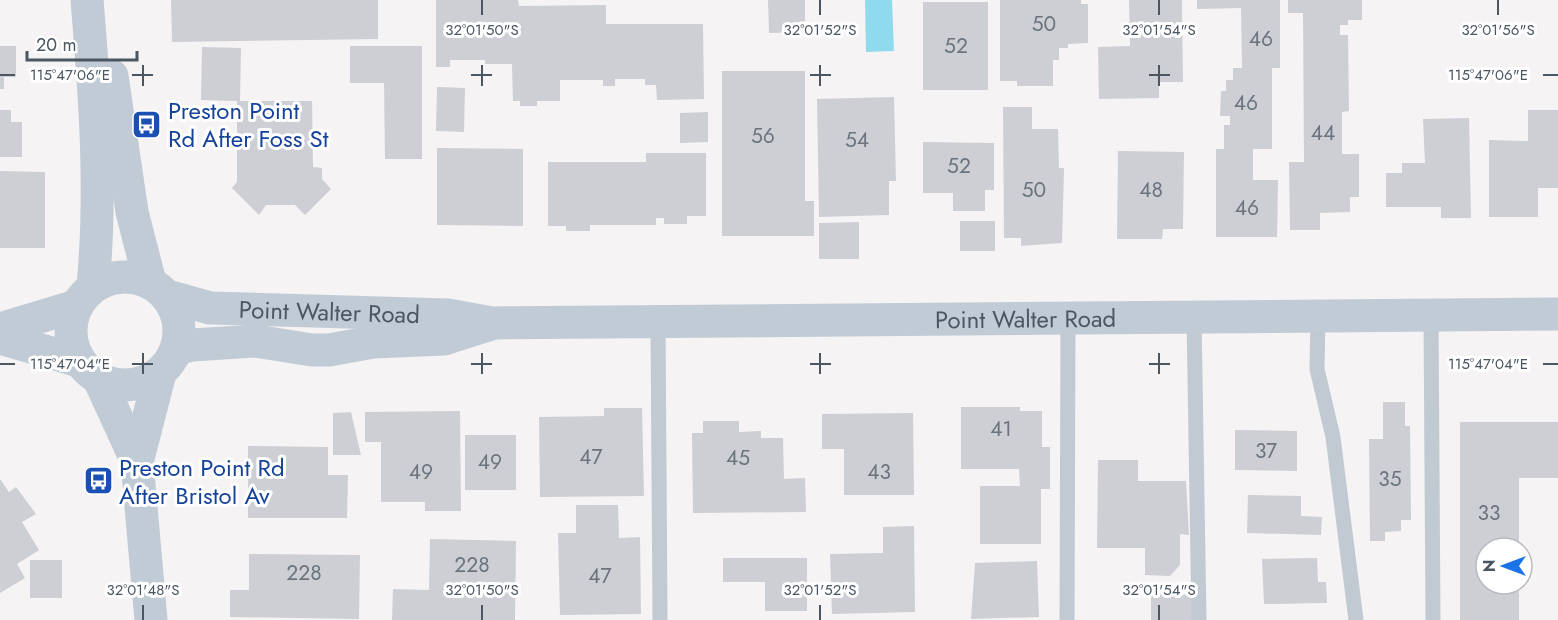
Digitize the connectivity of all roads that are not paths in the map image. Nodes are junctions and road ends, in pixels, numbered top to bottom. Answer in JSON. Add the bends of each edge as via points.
{"nodes":[{"id":1,"x":87,"y":0,"type":"edge"},
{"id":2,"x":102,"y":0,"type":"edge"},
{"id":3,"x":158,"y":289,"type":"junction"},
{"id":4,"x":84,"y":296,"type":"junction"},
{"id":5,"x":1558,"y":314,"type":"edge"},
{"id":6,"x":1431,"y":315,"type":"junction"},
{"id":7,"x":1318,"y":316,"type":"junction"},
{"id":8,"x":1194,"y":317,"type":"junction"},
{"id":9,"x":1068,"y":318,"type":"junction"},
{"id":10,"x":658,"y":322,"type":"junction"},
{"id":11,"x":492,"y":323,"type":"junction"},
{"id":12,"x":0,"y":329,"type":"edge"},
{"id":13,"x":0,"y":338,"type":"edge"},
{"id":14,"x":167,"y":363,"type":"junction"},
{"id":15,"x":89,"y":370,"type":"junction"},
{"id":16,"x":137,"y":462,"type":"junction"},
{"id":17,"x":151,"y":620,"type":"edge"},
{"id":18,"x":660,"y":620,"type":"edge"},
{"id":19,"x":1067,"y":620,"type":"edge"},
{"id":20,"x":1199,"y":620,"type":"edge"},
{"id":21,"x":1356,"y":620,"type":"edge"},
{"id":22,"x":1434,"y":620,"type":"edge"}],
"edges":[{"from":1,"to":4,"type":"main road","via":[[98,184],[97,243]]},
{"from":2,"to":3,"type":"main road","via":[[126,181]]},
{"from":3,"to":4,"type":"main road","name":"Point Walter Road","via":[[136,277],[121,276],[106,279]]},
{"from":3,"to":11,"type":"main road","name":"Point Walter Road","via":[[210,308],[448,315]]},
{"from":3,"to":14,"type":"main road","via":[[179,323],[179,339]]},
{"from":4,"to":12,"type":"main road","name":"Point Walter Road"},
{"from":4,"to":15,"type":"main road","via":[[71,320],[70,334],[73,348]]},
{"from":5,"to":6,"type":"main road","name":"Point Walter Road"},
{"from":6,"to":7,"type":"main road","name":"Point Walter Road"},
{"from":6,"to":22,"type":"lane"},
{"from":7,"to":8,"type":"main road","name":"Point Walter Road"},
{"from":7,"to":21,"type":"lane","via":[[1317,369],[1333,437]]},
{"from":8,"to":9,"type":"main road","name":"Point Walter Road"},
{"from":8,"to":20,"type":"lane"},
{"from":9,"to":10,"type":"main road","name":"Point Walter Road"},
{"from":9,"to":19,"type":"lane"},
{"from":10,"to":11,"type":"main road","name":"Point Walter Road"},
{"from":10,"to":18,"type":"lane"},
{"from":11,"to":14,"type":"main road","name":"Point Walter Road","via":[[444,339],[373,342],[329,350],[312,351],[256,341],[192,345],[180,348]]},
{"from":13,"to":15,"type":"main road","name":"Point Walter Road"},
{"from":14,"to":15,"type":"main road","name":"Point Walter Road","via":[[146,381],[131,385],[114,385]]},
{"from":14,"to":16,"type":"main road"},
{"from":15,"to":16,"type":"main road"},
{"from":16,"to":17,"type":"main road"}]}
